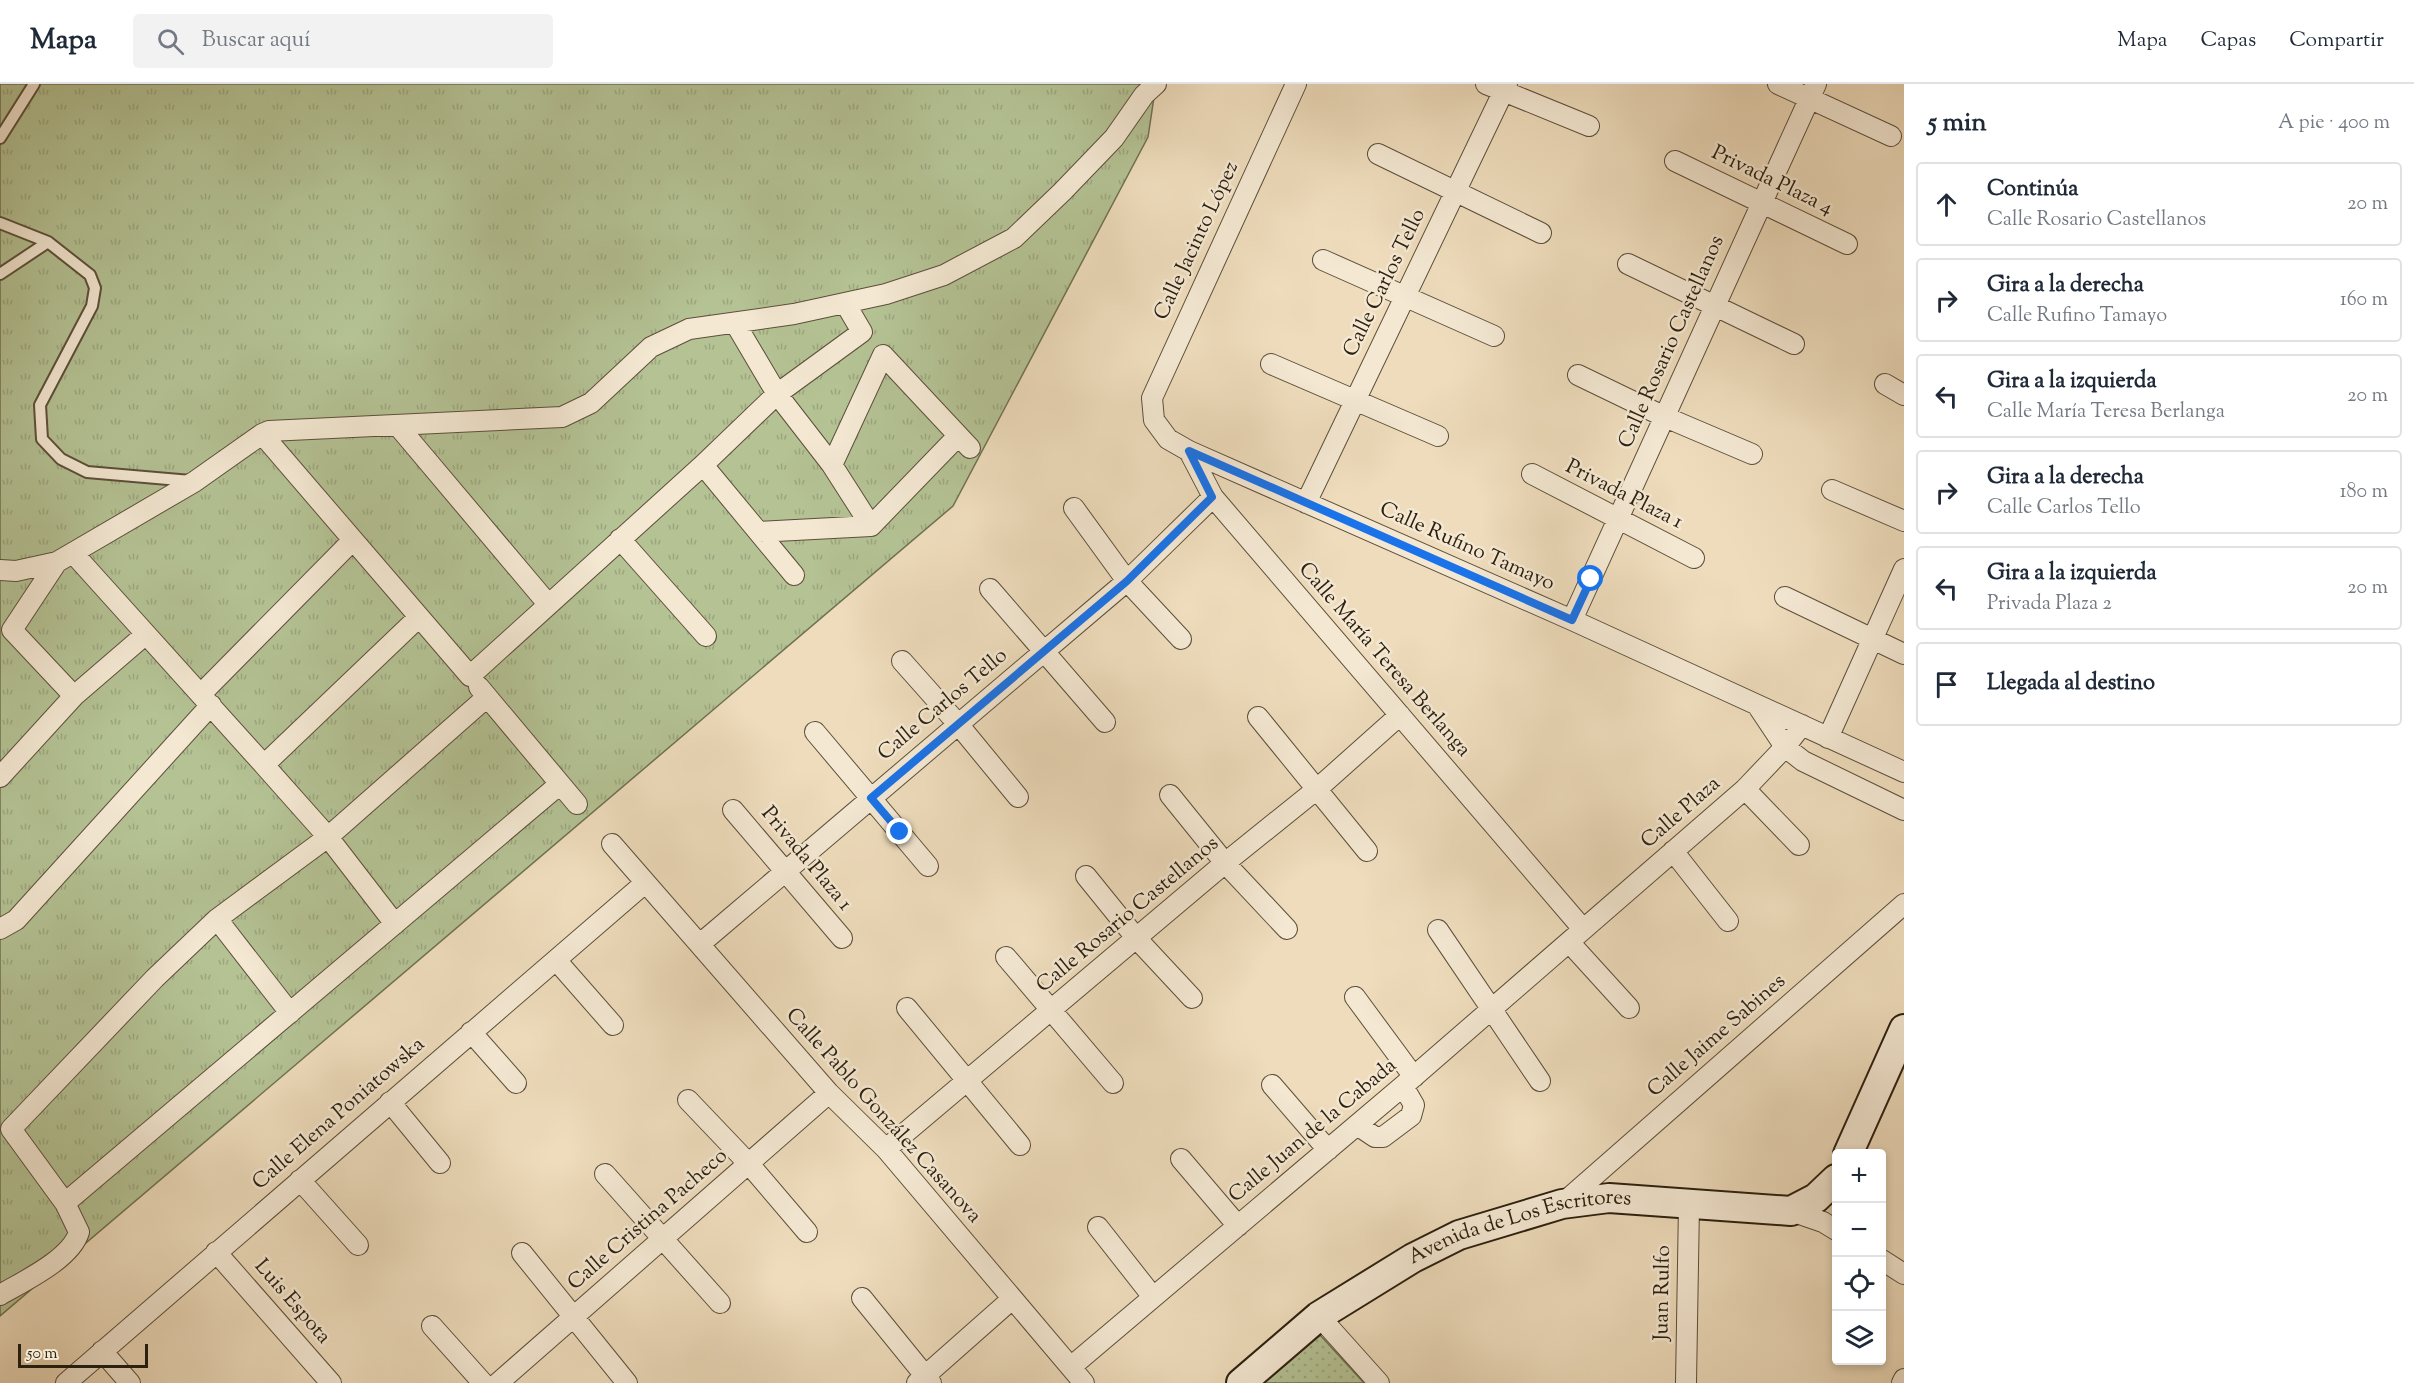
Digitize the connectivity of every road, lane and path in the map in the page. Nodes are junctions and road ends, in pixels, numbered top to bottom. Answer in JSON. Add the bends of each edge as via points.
{"nodes":[{"id":1,"x":34,"y":84,"type":"edge"},
{"id":2,"x":1156,"y":84,"type":"edge"},
{"id":3,"x":1296,"y":84,"type":"edge"},
{"id":4,"x":1778,"y":84,"type":"edge"},
{"id":5,"x":1498,"y":87,"type":"edge"},
{"id":6,"x":1813,"y":91,"type":"edge"},
{"id":7,"x":1589,"y":126,"type":"dead end"},
{"id":8,"x":1891,"y":136,"type":"dead end"},
{"id":9,"x":0,"y":138,"type":"edge"},
{"id":10,"x":1378,"y":154,"type":"dead end"},
{"id":11,"x":1675,"y":161,"type":"dead end"},
{"id":12,"x":1455,"y":192,"type":"junction"},
{"id":13,"x":1762,"y":203,"type":"junction"},
{"id":14,"x":0,"y":223,"type":"edge"},
{"id":15,"x":1541,"y":232,"type":"dead end"},
{"id":16,"x":48,"y":242,"type":"junction"},
{"id":17,"x":1847,"y":244,"type":"dead end"},
{"id":18,"x":1323,"y":260,"type":"dead end"},
{"id":19,"x":1628,"y":264,"type":"dead end"},
{"id":20,"x":0,"y":274,"type":"edge"},
{"id":21,"x":1405,"y":296,"type":"junction"},
{"id":22,"x":845,"y":303,"type":"junction"},
{"id":23,"x":1715,"y":307,"type":"junction"},
{"id":24,"x":735,"y":323,"type":"junction"},
{"id":25,"x":862,"y":332,"type":"junction"},
{"id":26,"x":1494,"y":336,"type":"dead end"},
{"id":27,"x":1794,"y":344,"type":"dead end"},
{"id":28,"x":883,"y":355,"type":"junction"},
{"id":29,"x":1271,"y":364,"type":"dead end"},
{"id":30,"x":1578,"y":375,"type":"dead end"},
{"id":31,"x":1885,"y":384,"type":"dead end"},
{"id":32,"x":777,"y":394,"type":"junction"},
{"id":33,"x":1904,"y":395,"type":"edge"},
{"id":34,"x":1355,"y":400,"type":"junction"},
{"id":35,"x":1665,"y":417,"type":"junction"},
{"id":36,"x":1154,"y":420,"type":"joint"},
{"id":37,"x":398,"y":426,"type":"junction"},
{"id":38,"x":262,"y":434,"type":"junction"},
{"id":39,"x":1438,"y":436,"type":"dead end"},
{"id":40,"x":1189,"y":451,"type":"junction"},
{"id":41,"x":1752,"y":454,"type":"dead end"},
{"id":42,"x":703,"y":465,"type":"junction"},
{"id":43,"x":832,"y":465,"type":"junction"},
{"id":44,"x":1532,"y":474,"type":"dead end"},
{"id":45,"x":194,"y":482,"type":"junction"},
{"id":46,"x":1832,"y":490,"type":"dead end"},
{"id":47,"x":1212,"y":497,"type":"junction"},
{"id":48,"x":1306,"y":502,"type":"junction"},
{"id":49,"x":1074,"y":508,"type":"dead end"},
{"id":50,"x":1619,"y":519,"type":"junction"},
{"id":51,"x":1904,"y":521,"type":"edge"},
{"id":52,"x":871,"y":526,"type":"junction"},
{"id":53,"x":759,"y":532,"type":"junction"},
{"id":54,"x":620,"y":539,"type":"junction"},
{"id":55,"x":353,"y":540,"type":"junction"},
{"id":56,"x":65,"y":558,"type":"junction"},
{"id":57,"x":1694,"y":558,"type":"dead end"},
{"id":58,"x":1904,"y":569,"type":"edge"},
{"id":59,"x":0,"y":570,"type":"edge"},
{"id":60,"x":794,"y":575,"type":"dead end"},
{"id":61,"x":1127,"y":581,"type":"junction"},
{"id":62,"x":990,"y":589,"type":"dead end"},
{"id":63,"x":1785,"y":597,"type":"dead end"},
{"id":64,"x":548,"y":604,"type":"junction"},
{"id":65,"x":419,"y":617,"type":"junction"},
{"id":66,"x":1572,"y":620,"type":"junction"},
{"id":67,"x":146,"y":634,"type":"junction"},
{"id":68,"x":6,"y":636,"type":"edge"},
{"id":69,"x":706,"y":636,"type":"dead end"},
{"id":70,"x":1181,"y":639,"type":"dead end"},
{"id":71,"x":1872,"y":639,"type":"junction"},
{"id":72,"x":1043,"y":652,"type":"junction"},
{"id":73,"x":1904,"y":654,"type":"edge"},
{"id":74,"x":902,"y":661,"type":"dead end"},
{"id":75,"x":470,"y":676,"type":"junction"},
{"id":76,"x":74,"y":696,"type":"junction"},
{"id":77,"x":487,"y":697,"type":"junction"},
{"id":78,"x":206,"y":700,"type":"junction"},
{"id":79,"x":1757,"y":705,"type":"junction"},
{"id":80,"x":1400,"y":715,"type":"junction"},
{"id":81,"x":1258,"y":717,"type":"dead end"},
{"id":82,"x":1105,"y":722,"type":"dead end"},
{"id":83,"x":958,"y":724,"type":"junction"},
{"id":84,"x":1802,"y":725,"type":"junction"},
{"id":85,"x":815,"y":732,"type":"dead end"},
{"id":86,"x":1828,"y":738,"type":"junction"},
{"id":87,"x":1785,"y":747,"type":"junction"},
{"id":88,"x":264,"y":765,"type":"junction"},
{"id":89,"x":1904,"y":772,"type":"edge"},
{"id":90,"x":0,"y":777,"type":"edge"},
{"id":91,"x":560,"y":784,"type":"junction"},
{"id":92,"x":1317,"y":789,"type":"junction"},
{"id":93,"x":1744,"y":789,"type":"junction"},
{"id":94,"x":1170,"y":795,"type":"dead end"},
{"id":95,"x":1018,"y":797,"type":"dead end"},
{"id":96,"x":871,"y":798,"type":"junction"},
{"id":97,"x":577,"y":804,"type":"dead end"},
{"id":98,"x":733,"y":810,"type":"dead end"},
{"id":99,"x":1904,"y":810,"type":"edge"},
{"id":100,"x":328,"y":837,"type":"junction"},
{"id":101,"x":612,"y":844,"type":"dead end"},
{"id":102,"x":1799,"y":845,"type":"dead end"},
{"id":103,"x":1367,"y":851,"type":"dead end"},
{"id":104,"x":1673,"y":851,"type":"junction"},
{"id":105,"x":1225,"y":863,"type":"junction"},
{"id":106,"x":928,"y":866,"type":"dead end"},
{"id":107,"x":785,"y":870,"type":"junction"},
{"id":108,"x":1086,"y":876,"type":"dead end"},
{"id":109,"x":645,"y":883,"type":"junction"},
{"id":110,"x":1904,"y":904,"type":"edge"},
{"id":111,"x":217,"y":919,"type":"junction"},
{"id":112,"x":1728,"y":921,"type":"dead end"},
{"id":113,"x":395,"y":924,"type":"junction"},
{"id":114,"x":0,"y":929,"type":"edge"},
{"id":115,"x":1287,"y":929,"type":"dead end"},
{"id":116,"x":1437,"y":930,"type":"dead end"},
{"id":117,"x":1576,"y":935,"type":"junction"},
{"id":118,"x":842,"y":938,"type":"dead end"},
{"id":119,"x":1137,"y":939,"type":"junction"},
{"id":120,"x":700,"y":944,"type":"junction"},
{"id":121,"x":1006,"y":957,"type":"dead end"},
{"id":122,"x":555,"y":960,"type":"junction"},
{"id":123,"x":1355,"y":997,"type":"dead end"},
{"id":124,"x":1192,"y":998,"type":"dead end"},
{"id":125,"x":907,"y":1008,"type":"dead end"},
{"id":126,"x":1629,"y":1008,"type":"dead end"},
{"id":127,"x":1491,"y":1010,"type":"junction"},
{"id":128,"x":1051,"y":1011,"type":"junction"},
{"id":129,"x":290,"y":1013,"type":"junction"},
{"id":130,"x":614,"y":1025,"type":"dead end"},
{"id":131,"x":1904,"y":1029,"type":"edge"},
{"id":132,"x":471,"y":1032,"type":"junction"},
{"id":133,"x":968,"y":1081,"type":"junction"},
{"id":134,"x":1408,"y":1082,"type":"junction"},
{"id":135,"x":1540,"y":1082,"type":"dead end"},
{"id":136,"x":516,"y":1083,"type":"dead end"},
{"id":137,"x":1113,"y":1083,"type":"dead end"},
{"id":138,"x":1272,"y":1086,"type":"dead end"},
{"id":139,"x":829,"y":1093,"type":"junction"},
{"id":140,"x":688,"y":1100,"type":"dead end"},
{"id":141,"x":390,"y":1102,"type":"junction"},
{"id":142,"x":1357,"y":1125,"type":"junction"},
{"id":143,"x":5,"y":1133,"type":"edge"},
{"id":144,"x":1020,"y":1145,"type":"dead end"},
{"id":145,"x":886,"y":1149,"type":"junction"},
{"id":146,"x":1850,"y":1149,"type":"edge"},
{"id":147,"x":1328,"y":1150,"type":"junction"},
{"id":148,"x":1181,"y":1160,"type":"dead end"},
{"id":149,"x":441,"y":1163,"type":"dead end"},
{"id":150,"x":749,"y":1164,"type":"junction"},
{"id":151,"x":605,"y":1174,"type":"dead end"},
{"id":152,"x":300,"y":1180,"type":"junction"},
{"id":153,"x":1832,"y":1183,"type":"edge"},
{"id":154,"x":65,"y":1203,"type":"junction"},
{"id":155,"x":1562,"y":1204,"type":"junction"},
{"id":156,"x":1689,"y":1205,"type":"junction"},
{"id":157,"x":1791,"y":1211,"type":"junction"},
{"id":158,"x":1238,"y":1226,"type":"junction"},
{"id":159,"x":1098,"y":1227,"type":"dead end"},
{"id":160,"x":1832,"y":1228,"type":"edge"},
{"id":161,"x":807,"y":1233,"type":"dead end"},
{"id":162,"x":662,"y":1240,"type":"junction"},
{"id":163,"x":358,"y":1245,"type":"dead end"},
{"id":164,"x":216,"y":1252,"type":"junction"},
{"id":165,"x":522,"y":1253,"type":"dead end"},
{"id":166,"x":1886,"y":1263,"type":"edge"},
{"id":167,"x":1904,"y":1274,"type":"edge"},
{"id":168,"x":0,"y":1295,"type":"edge"},
{"id":169,"x":1153,"y":1297,"type":"junction"},
{"id":170,"x":862,"y":1298,"type":"dead end"},
{"id":171,"x":1012,"y":1299,"type":"junction"},
{"id":172,"x":720,"y":1303,"type":"dead end"},
{"id":173,"x":1319,"y":1316,"type":"junction"},
{"id":174,"x":573,"y":1317,"type":"junction"},
{"id":175,"x":432,"y":1326,"type":"dead end"},
{"id":176,"x":102,"y":1351,"type":"junction"},
{"id":177,"x":1071,"y":1366,"type":"junction"},
{"id":178,"x":1904,"y":1379,"type":"edge"},
{"id":179,"x":924,"y":1381,"type":"edge"},
{"id":180,"x":66,"y":1383,"type":"edge"},
{"id":181,"x":130,"y":1383,"type":"edge"},
{"id":182,"x":331,"y":1383,"type":"edge"},
{"id":183,"x":483,"y":1383,"type":"edge"},
{"id":184,"x":498,"y":1383,"type":"edge"},
{"id":185,"x":627,"y":1383,"type":"edge"},
{"id":186,"x":1084,"y":1383,"type":"edge"},
{"id":187,"x":1241,"y":1383,"type":"edge"},
{"id":188,"x":1379,"y":1383,"type":"edge"},
{"id":189,"x":1686,"y":1383,"type":"edge"},
{"id":190,"x":1902,"y":1383,"type":"edge"}],
"edges":[{"from":1,"to":9,"type":"lane"},
{"from":2,"to":22,"type":"street","via":[[1114,138],[1014,238],[944,275]]},
{"from":3,"to":36,"type":"street","name":"Calle Jacinto López","via":[[1152,398]]},
{"from":4,"to":6,"type":"street"},
{"from":5,"to":7,"type":"street"},
{"from":5,"to":12,"type":"street","name":"Calle Carlos Tello"},
{"from":6,"to":8,"type":"street"},
{"from":6,"to":13,"type":"street","name":"Calle Rosario Castellanos"},
{"from":10,"to":12,"type":"street"},
{"from":11,"to":13,"type":"street","name":"Privada Plaza 4"},
{"from":12,"to":15,"type":"street"},
{"from":12,"to":21,"type":"street","name":"Calle Carlos Tello"},
{"from":13,"to":17,"type":"street","name":"Privada Plaza 4"},
{"from":13,"to":23,"type":"street","name":"Calle Rosario Castellanos"},
{"from":14,"to":16,"type":"lane"},
{"from":16,"to":20,"type":"lane"},
{"from":16,"to":45,"type":"lane","via":[[90,275],[95,288],[92,306],[40,405],[42,439],[60,459],[87,472]]},
{"from":18,"to":21,"type":"street"},
{"from":19,"to":23,"type":"street"},
{"from":21,"to":26,"type":"street"},
{"from":21,"to":34,"type":"street","name":"Calle Carlos Tello"},
{"from":22,"to":24,"type":"street"},
{"from":22,"to":25,"type":"street"},
{"from":23,"to":27,"type":"street"},
{"from":23,"to":35,"type":"street","name":"Calle Rosario Castellanos"},
{"from":24,"to":32,"type":"street"},
{"from":24,"to":37,"type":"street","via":[[689,329],[651,347],[591,403],[562,417]]},
{"from":25,"to":28,"type":"street"},
{"from":25,"to":32,"type":"street"},
{"from":28,"to":43,"type":"street"},
{"from":28,"to":52,"type":"street","via":[[964,442]]},
{"from":29,"to":34,"type":"street"},
{"from":30,"to":35,"type":"street"},
{"from":31,"to":33,"type":"street"},
{"from":32,"to":42,"type":"street"},
{"from":32,"to":43,"type":"street"},
{"from":34,"to":39,"type":"street"},
{"from":34,"to":48,"type":"street","name":"Calle Carlos Tello"},
{"from":35,"to":41,"type":"street"},
{"from":35,"to":50,"type":"street","name":"Calle Rosario Castellanos"},
{"from":36,"to":40,"type":"street","name":"Calle María Teresa Berlanga","via":[[1168,439]]},
{"from":37,"to":38,"type":"street"},
{"from":37,"to":64,"type":"street"},
{"from":38,"to":45,"type":"street"},
{"from":38,"to":55,"type":"street"},
{"from":40,"to":47,"type":"street","name":"Calle María Teresa Berlanga"},
{"from":40,"to":48,"type":"street","name":"Calle Rufino Tamayo"},
{"from":42,"to":53,"type":"street"},
{"from":42,"to":54,"type":"street"},
{"from":43,"to":52,"type":"street"},
{"from":44,"to":50,"type":"street","name":"Privada Plaza 1"},
{"from":45,"to":56,"type":"street"},
{"from":46,"to":51,"type":"street"},
{"from":47,"to":61,"type":"street","name":"Calle Carlos Tello"},
{"from":47,"to":80,"type":"street","name":"Calle María Teresa Berlanga"},
{"from":48,"to":66,"type":"street","name":"Calle Rufino Tamayo"},
{"from":49,"to":61,"type":"street"},
{"from":50,"to":57,"type":"street","name":"Privada Plaza 1"},
{"from":50,"to":66,"type":"street","name":"Calle Rosario Castellanos"},
{"from":52,"to":53,"type":"street"},
{"from":53,"to":60,"type":"street"},
{"from":54,"to":64,"type":"street"},
{"from":54,"to":69,"type":"street"},
{"from":55,"to":65,"type":"street"},
{"from":55,"to":78,"type":"street"},
{"from":56,"to":59,"type":"street","via":[[16,571]]},
{"from":56,"to":67,"type":"street"},
{"from":56,"to":68,"type":"street"},
{"from":58,"to":71,"type":"street"},
{"from":61,"to":70,"type":"street"},
{"from":61,"to":72,"type":"street","name":"Calle Carlos Tello"},
{"from":62,"to":72,"type":"street"},
{"from":63,"to":71,"type":"street"},
{"from":64,"to":75,"type":"street"},
{"from":65,"to":75,"type":"street"},
{"from":65,"to":88,"type":"street"},
{"from":66,"to":79,"type":"street","name":"Calle Rufino Tamayo"},
{"from":67,"to":76,"type":"street"},
{"from":67,"to":78,"type":"street"},
{"from":68,"to":76,"type":"street"},
{"from":71,"to":73,"type":"street"},
{"from":71,"to":86,"type":"street"},
{"from":72,"to":82,"type":"street"},
{"from":72,"to":83,"type":"street","name":"Calle Carlos Tello"},
{"from":74,"to":83,"type":"street"},
{"from":75,"to":77,"type":"street"},
{"from":76,"to":90,"type":"street"},
{"from":77,"to":91,"type":"street"},
{"from":77,"to":100,"type":"street"},
{"from":78,"to":88,"type":"street"},
{"from":78,"to":114,"type":"street","via":[[16,920]]},
{"from":79,"to":84,"type":"street","name":"Calle Rufino Tamayo"},
{"from":79,"to":87,"type":"street"},
{"from":80,"to":92,"type":"street","name":"Calle Rosario Castellanos"},
{"from":80,"to":117,"type":"street","name":"Calle María Teresa Berlanga"},
{"from":81,"to":92,"type":"street"},
{"from":83,"to":95,"type":"street"},
{"from":83,"to":96,"type":"street","name":"Calle Carlos Tello"},
{"from":84,"to":86,"type":"street","name":"Calle Rufino Tamayo"},
{"from":84,"to":87,"type":"street","name":"Calle Plaza"},
{"from":85,"to":96,"type":"street"},
{"from":86,"to":89,"type":"street","name":"Calle Rufino Tamayo"},
{"from":87,"to":93,"type":"street","name":"Calle Plaza"},
{"from":87,"to":99,"type":"street","via":[[1803,761]]},
{"from":88,"to":100,"type":"street"},
{"from":91,"to":97,"type":"street"},
{"from":91,"to":113,"type":"street"},
{"from":92,"to":103,"type":"street"},
{"from":92,"to":105,"type":"street","name":"Calle Rosario Castellanos"},
{"from":93,"to":102,"type":"street"},
{"from":93,"to":104,"type":"street","name":"Calle Plaza"},
{"from":94,"to":105,"type":"street"},
{"from":96,"to":106,"type":"street"},
{"from":96,"to":107,"type":"street","name":"Calle Carlos Tello"},
{"from":98,"to":107,"type":"street","name":"Privada Plaza 1"},
{"from":100,"to":111,"type":"street"},
{"from":100,"to":113,"type":"street"},
{"from":101,"to":109,"type":"street","name":"Calle Pablo González Casanova"},
{"from":104,"to":112,"type":"street"},
{"from":104,"to":117,"type":"street","name":"Calle Plaza"},
{"from":105,"to":115,"type":"street"},
{"from":105,"to":119,"type":"street","name":"Calle Rosario Castellanos"},
{"from":107,"to":118,"type":"street","name":"Privada Plaza 1"},
{"from":107,"to":120,"type":"street","name":"Calle Carlos Tello"},
{"from":108,"to":119,"type":"street"},
{"from":109,"to":120,"type":"street","name":"Calle Pablo González Casanova"},
{"from":109,"to":122,"type":"street","name":"Calle Elena Poniatowska"},
{"from":110,"to":155,"type":"street","name":"Calle Jaime Sabines"},
{"from":111,"to":129,"type":"street"},
{"from":111,"to":143,"type":"street"},
{"from":113,"to":129,"type":"street"},
{"from":116,"to":127,"type":"street"},
{"from":117,"to":126,"type":"street","name":"Calle María Teresa Berlanga"},
{"from":117,"to":127,"type":"street","name":"Calle Juan de la Cabada"},
{"from":119,"to":124,"type":"street"},
{"from":119,"to":128,"type":"street","name":"Calle Rosario Castellanos"},
{"from":120,"to":139,"type":"street","name":"Calle Pablo González Casanova"},
{"from":121,"to":128,"type":"street"},
{"from":122,"to":130,"type":"street"},
{"from":122,"to":132,"type":"street","name":"Calle Elena Poniatowska"},
{"from":123,"to":134,"type":"street"},
{"from":125,"to":133,"type":"street"},
{"from":127,"to":134,"type":"street","name":"Calle Juan de la Cabada"},
{"from":127,"to":135,"type":"street"},
{"from":128,"to":133,"type":"street","name":"Calle Rosario Castellanos"},
{"from":128,"to":137,"type":"street"},
{"from":129,"to":154,"type":"street"},
{"from":131,"to":146,"type":"main road"},
{"from":132,"to":136,"type":"street"},
{"from":132,"to":141,"type":"street","name":"Calle Elena Poniatowska"},
{"from":133,"to":144,"type":"street"},
{"from":133,"to":145,"type":"street","name":"Calle Rosario Castellanos"},
{"from":134,"to":142,"type":"street","name":"Calle Juan de la Cabada"},
{"from":134,"to":142,"type":"street","via":[[1414,1105],[1411,1116],[1383,1137],[1375,1137]]},
{"from":138,"to":147,"type":"street"},
{"from":139,"to":145,"type":"street","name":"Calle Pablo González Casanova"},
{"from":139,"to":150,"type":"street","name":"Calle Cristina Pacheco"},
{"from":140,"to":150,"type":"street"},
{"from":141,"to":149,"type":"street"},
{"from":141,"to":152,"type":"street","name":"Calle Elena Poniatowska"},
{"from":142,"to":147,"type":"street","name":"Calle Juan de la Cabada"},
{"from":143,"to":154,"type":"street"},
{"from":145,"to":171,"type":"street","name":"Calle Pablo González Casanova"},
{"from":147,"to":158,"type":"street","name":"Calle Juan de la Cabada"},
{"from":148,"to":158,"type":"street"},
{"from":150,"to":161,"type":"street"},
{"from":150,"to":162,"type":"street","name":"Calle Cristina Pacheco"},
{"from":151,"to":162,"type":"street"},
{"from":152,"to":163,"type":"street"},
{"from":152,"to":164,"type":"street","name":"Calle Elena Poniatowska"},
{"from":153,"to":157,"type":"main road","via":[[1816,1198]]},
{"from":154,"to":168,"type":"street","via":[[79,1232],[76,1242],[46,1267]]},
{"from":155,"to":156,"type":"main road","name":"Avenida de Los Escritores","via":[[1609,1198]]},
{"from":155,"to":173,"type":"main road","name":"Avenida de Los Escritores","via":[[1459,1235],[1413,1258]]},
{"from":156,"to":157,"type":"main road","name":"Avenida de Los Escritores"},
{"from":156,"to":189,"type":"street","name":"Juan Rulfo"},
{"from":157,"to":160,"type":"street","name":"Avenida de Los Escritores"},
{"from":158,"to":169,"type":"street","name":"Calle Juan de la Cabada"},
{"from":159,"to":169,"type":"street"},
{"from":162,"to":172,"type":"street"},
{"from":162,"to":174,"type":"street","name":"Calle Cristina Pacheco"},
{"from":164,"to":176,"type":"street","name":"Calle Elena Poniatowska"},
{"from":164,"to":182,"type":"street","name":"Luis Espota"},
{"from":165,"to":174,"type":"street"},
{"from":166,"to":167,"type":"street"},
{"from":169,"to":177,"type":"street","name":"Calle Juan de la Cabada"},
{"from":170,"to":179,"type":"street"},
{"from":171,"to":177,"type":"street","name":"Calle Pablo González Casanova"},
{"from":171,"to":179,"type":"street"},
{"from":173,"to":187,"type":"main road","name":"Avenida de Los Escritores"},
{"from":173,"to":188,"type":"street"},
{"from":174,"to":184,"type":"street","name":"Calle Cristina Pacheco"},
{"from":174,"to":185,"type":"street"},
{"from":175,"to":183,"type":"street"},
{"from":176,"to":180,"type":"street","name":"Calle Elena Poniatowska"},
{"from":176,"to":181,"type":"street"},
{"from":177,"to":186,"type":"street","name":"Calle Pablo González Casanova"},
{"from":178,"to":190,"type":"street"}]}
